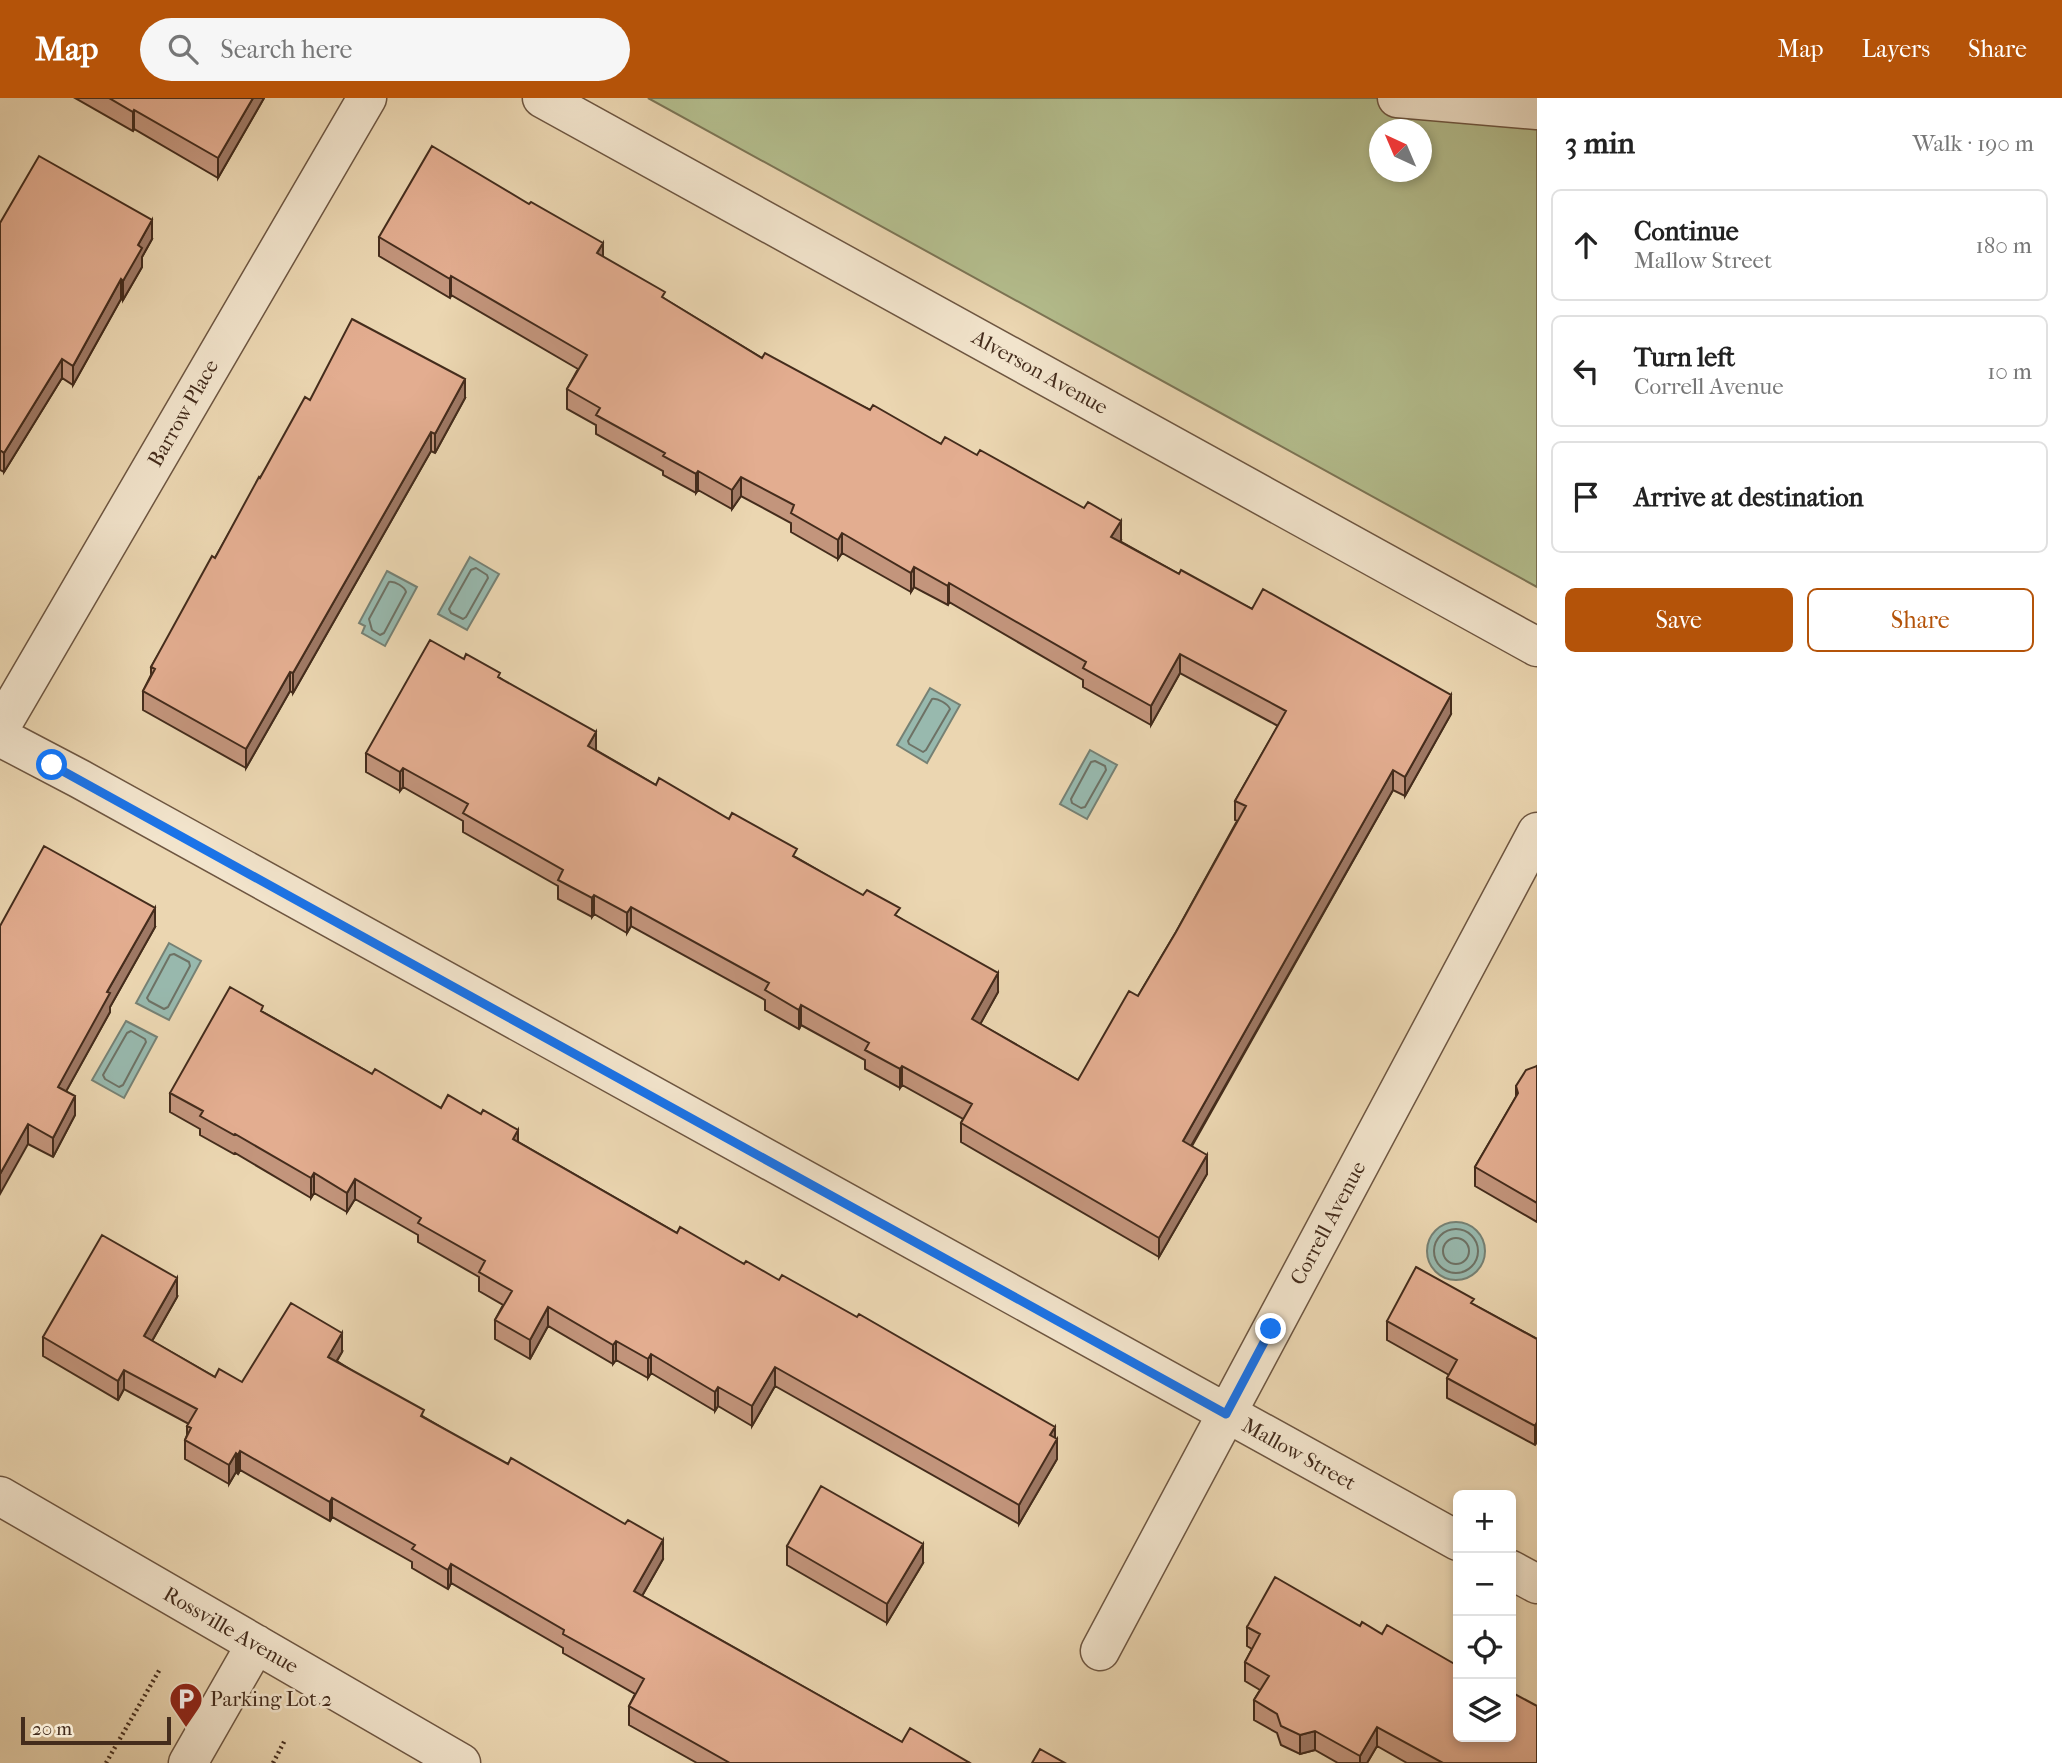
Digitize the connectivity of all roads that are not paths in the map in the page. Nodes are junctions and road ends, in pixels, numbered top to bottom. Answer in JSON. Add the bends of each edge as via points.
{"nodes":[{"id":1,"x":367,"y":98,"type":"edge"},
{"id":2,"x":542,"y":98,"type":"edge"},
{"id":3,"x":1397,"y":98,"type":"edge"},
{"id":4,"x":1537,"y":110,"type":"edge"},
{"id":5,"x":1537,"y":647,"type":"edge"},
{"id":6,"x":0,"y":728,"type":"edge"},
{"id":7,"x":0,"y":737,"type":"edge"},
{"id":8,"x":1537,"y":832,"type":"edge"},
{"id":9,"x":1226,"y":1414,"type":"junction"},
{"id":10,"x":5,"y":1512,"type":"edge"},
{"id":11,"x":1453,"y":1538,"type":"edge"},
{"id":12,"x":1516,"y":1573,"type":"edge"},
{"id":13,"x":1537,"y":1584,"type":"edge"},
{"id":14,"x":256,"y":1644,"type":"junction"},
{"id":15,"x":1100,"y":1651,"type":"dead end"},
{"id":16,"x":188,"y":1763,"type":"edge"},
{"id":17,"x":461,"y":1763,"type":"edge"}],
"edges":[{"from":1,"to":6,"type":"street","name":"Barrow Place"},
{"from":2,"to":5,"type":"street","name":"Alverson Avenue"},
{"from":3,"to":4,"type":"street"},
{"from":7,"to":9,"type":"street","name":"Mallow Street"},
{"from":8,"to":9,"type":"street","name":"Correll Avenue"},
{"from":9,"to":11,"type":"street","name":"Mallow Street"},
{"from":9,"to":15,"type":"street","name":"Correll Avenue"},
{"from":10,"to":14,"type":"street","name":"Rossville Avenue"},
{"from":12,"to":13,"type":"street"},
{"from":14,"to":16,"type":"street"},
{"from":14,"to":17,"type":"street","name":"Rossville Avenue"}]}
